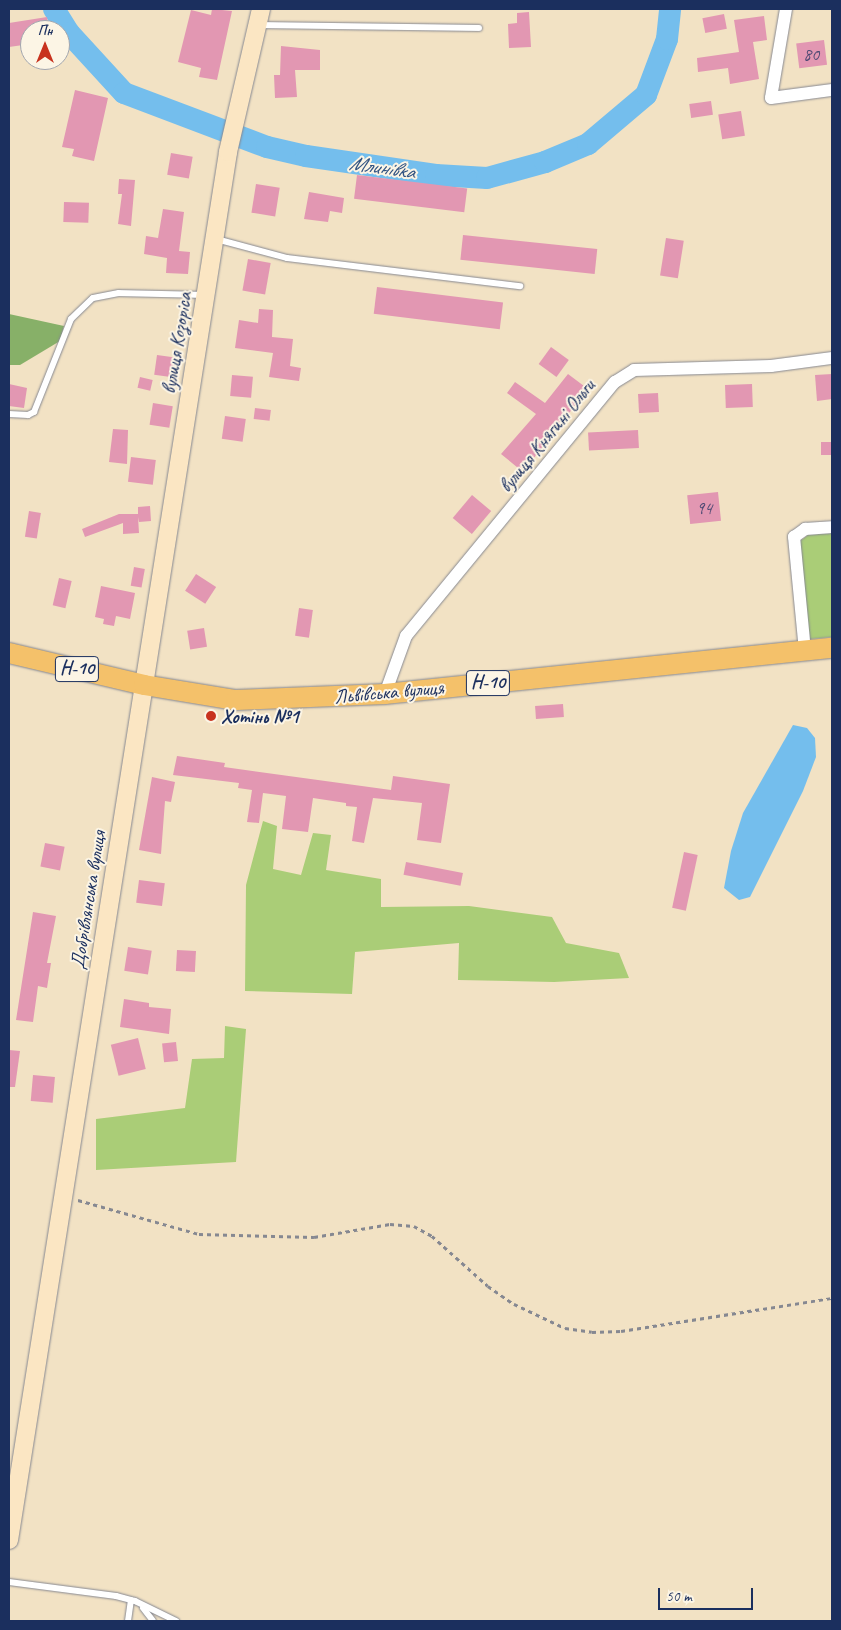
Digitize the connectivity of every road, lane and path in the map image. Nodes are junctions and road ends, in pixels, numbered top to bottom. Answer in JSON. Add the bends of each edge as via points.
{"nodes":[{"id":1,"x":786,"y":9,"type":"edge"},
{"id":2,"x":259,"y":17,"type":"edge"},
{"id":3,"x":479,"y":28,"type":"dead end"},
{"id":4,"x":832,"y":90,"type":"edge"},
{"id":5,"x":215,"y":238,"type":"junction"},
{"id":6,"x":520,"y":286,"type":"dead end"},
{"id":7,"x":206,"y":295,"type":"junction"},
{"id":8,"x":832,"y":358,"type":"edge"},
{"id":9,"x":9,"y":414,"type":"edge"},
{"id":10,"x":832,"y":527,"type":"edge"},
{"id":11,"x":832,"y":648,"type":"edge"},
{"id":12,"x":805,"y":651,"type":"junction"},
{"id":13,"x":9,"y":653,"type":"edge"},
{"id":14,"x":144,"y":685,"type":"junction"},
{"id":15,"x":385,"y":694,"type":"junction"},
{"id":16,"x":62,"y":1195,"type":"junction"},
{"id":17,"x":832,"y":1298,"type":"edge"},
{"id":18,"x":9,"y":1540,"type":"edge"},
{"id":19,"x":9,"y":1582,"type":"edge"},
{"id":20,"x":131,"y":1600,"type":"junction"},
{"id":21,"x":142,"y":1607,"type":"junction"},
{"id":22,"x":128,"y":1621,"type":"edge"},
{"id":23,"x":153,"y":1621,"type":"edge"},
{"id":24,"x":176,"y":1621,"type":"edge"}],
"edges":[{"from":1,"to":4,"type":"street","via":[[771,98]]},
{"from":2,"to":3,"type":"lane"},
{"from":2,"to":5,"type":"street","name":"вулиця Козоріса","via":[[228,152]]},
{"from":5,"to":6,"type":"lane","via":[[287,258]]},
{"from":5,"to":7,"type":"street","name":"вулиця Козоріса"},
{"from":7,"to":9,"type":"lane","via":[[119,293],[92,298],[71,318],[34,412],[28,415]]},
{"from":7,"to":14,"type":"street","name":"вулиця Козоріса"},
{"from":8,"to":15,"type":"street","name":"вулиця Княгині Ольги","via":[[770,366],[634,370],[615,382],[406,636]]},
{"from":10,"to":12,"type":"street","via":[[805,530],[794,537]]},
{"from":11,"to":12,"type":"main road","name":"Львівська вулиця","number":"Н-10"},
{"from":12,"to":15,"type":"main road","name":"Львівська вулиця","number":"Н-10"},
{"from":13,"to":14,"type":"main road","name":"Львівська вулиця","number":"Н-10"},
{"from":14,"to":15,"type":"main road","name":"Львівська вулиця","number":"Н-10","via":[[236,700]]},
{"from":14,"to":16,"type":"street","name":"Добрівлянська вулиця"},
{"from":16,"to":17,"type":"path","via":[[199,1234],[314,1237],[390,1224],[414,1226],[432,1236],[488,1286],[514,1304],[565,1328],[592,1332]]},
{"from":16,"to":18,"type":"street","name":"Добрівлянська вулиця"},
{"from":19,"to":20,"type":"lane"},
{"from":20,"to":21,"type":"lane"},
{"from":20,"to":22,"type":"lane"},
{"from":21,"to":23,"type":"lane"},
{"from":21,"to":24,"type":"lane"}]}
